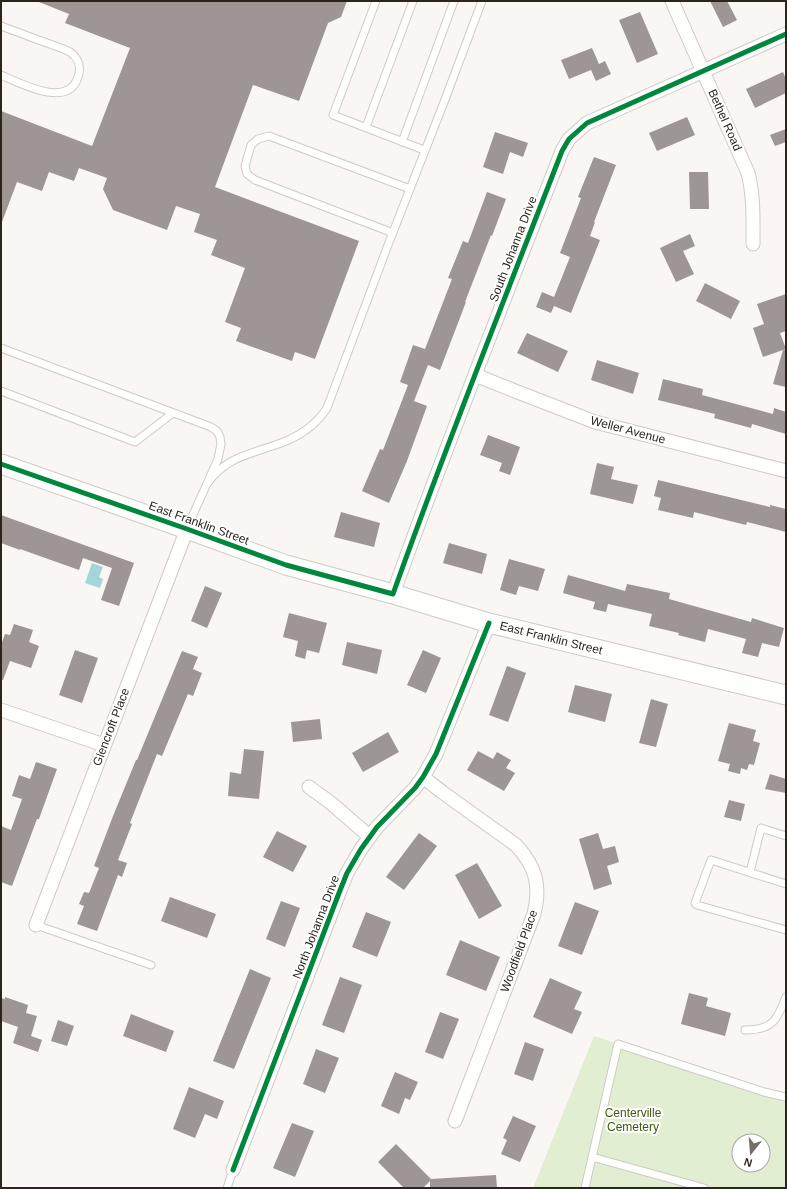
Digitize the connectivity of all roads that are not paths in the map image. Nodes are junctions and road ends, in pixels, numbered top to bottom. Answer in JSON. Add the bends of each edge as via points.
{"nodes":[{"id":1,"x":376,"y":1,"type":"edge"},
{"id":2,"x":413,"y":1,"type":"edge"},
{"id":3,"x":454,"y":1,"type":"edge"},
{"id":4,"x":482,"y":1,"type":"edge"},
{"id":5,"x":672,"y":1,"type":"edge"},
{"id":6,"x":1,"y":26,"type":"edge"},
{"id":7,"x":786,"y":34,"type":"edge"},
{"id":8,"x":703,"y":71,"type":"junction"},
{"id":9,"x":1,"y":75,"type":"edge"},
{"id":10,"x":366,"y":127,"type":"junction"},
{"id":11,"x":402,"y":142,"type":"junction"},
{"id":12,"x":424,"y":150,"type":"junction"},
{"id":13,"x":410,"y":189,"type":"junction"},
{"id":14,"x":392,"y":233,"type":"junction"},
{"id":15,"x":753,"y":244,"type":"dead end"},
{"id":16,"x":1,"y":348,"type":"edge"},
{"id":17,"x":475,"y":375,"type":"junction"},
{"id":18,"x":1,"y":391,"type":"edge"},
{"id":19,"x":173,"y":413,"type":"junction"},
{"id":20,"x":1,"y":464,"type":"edge"},
{"id":21,"x":786,"y":471,"type":"edge"},
{"id":22,"x":207,"y":484,"type":"junction"},
{"id":23,"x":187,"y":529,"type":"junction"},
{"id":24,"x":393,"y":594,"type":"junction"},
{"id":25,"x":489,"y":623,"type":"junction"},
{"id":26,"x":786,"y":695,"type":"edge"},
{"id":27,"x":1,"y":710,"type":"edge"},
{"id":28,"x":104,"y":745,"type":"junction"},
{"id":29,"x":423,"y":777,"type":"junction"},
{"id":30,"x":310,"y":788,"type":"dead end"},
{"id":31,"x":369,"y":836,"type":"junction"},
{"id":32,"x":786,"y":836,"type":"edge"},
{"id":33,"x":750,"y":872,"type":"junction"},
{"id":34,"x":786,"y":884,"type":"edge"},
{"id":35,"x":36,"y":925,"type":"joint"},
{"id":36,"x":786,"y":930,"type":"edge"},
{"id":37,"x":151,"y":965,"type":"dead end"},
{"id":38,"x":786,"y":997,"type":"edge"},
{"id":39,"x":745,"y":1030,"type":"dead end"},
{"id":40,"x":786,"y":1097,"type":"edge"},
{"id":41,"x":454,"y":1122,"type":"dead end"},
{"id":42,"x":592,"y":1157,"type":"junction"},
{"id":43,"x":233,"y":1170,"type":"joint"},
{"id":44,"x":227,"y":1188,"type":"edge"},
{"id":45,"x":585,"y":1188,"type":"edge"},
{"id":46,"x":704,"y":1188,"type":"edge"}],
"edges":[{"from":1,"to":10,"type":"lane","via":[[333,115]]},
{"from":2,"to":10,"type":"lane"},
{"from":3,"to":11,"type":"lane"},
{"from":4,"to":12,"type":"lane"},
{"from":5,"to":8,"type":"street","name":"Bethel Road"},
{"from":6,"to":9,"type":"lane","via":[[70,53],[77,60],[80,69],[78,79],[71,89],[61,93],[49,93]]},
{"from":7,"to":8,"type":"street","name":"South Johanna Drive"},
{"from":8,"to":15,"type":"street","name":"Bethel Road","via":[[748,173],[752,188]]},
{"from":8,"to":17,"type":"street","name":"South Johanna Drive","via":[[587,123],[569,139],[562,151]]},
{"from":10,"to":11,"type":"lane"},
{"from":11,"to":12,"type":"lane"},
{"from":12,"to":13,"type":"lane"},
{"from":13,"to":14,"type":"lane"},
{"from":13,"to":14,"type":"lane","via":[[269,136],[251,144],[245,166],[247,174],[255,180]]},
{"from":14,"to":22,"type":"lane","via":[[327,408],[321,418],[297,436],[226,464],[213,474]]},
{"from":16,"to":19,"type":"lane"},
{"from":17,"to":21,"type":"street","name":"Weller Avenue","via":[[595,422]]},
{"from":17,"to":24,"type":"street","name":"South Johanna Drive"},
{"from":18,"to":19,"type":"lane","via":[[135,442]]},
{"from":19,"to":22,"type":"lane","via":[[211,427],[220,437],[218,459]]},
{"from":20,"to":23,"type":"street","name":"East Franklin Street"},
{"from":22,"to":23,"type":"lane"},
{"from":23,"to":24,"type":"street","name":"East Franklin Street","via":[[286,565]]},
{"from":23,"to":28,"type":"street","name":"Glencroft Place"},
{"from":24,"to":25,"type":"street","name":"East Franklin Street"},
{"from":25,"to":26,"type":"street","name":"East Franklin Street"},
{"from":25,"to":29,"type":"street","name":"North Johanna Drive","via":[[436,754]]},
{"from":27,"to":28,"type":"street"},
{"from":28,"to":35,"type":"street","name":"Glencroft Place"},
{"from":29,"to":31,"type":"street","name":"North Johanna Drive"},
{"from":29,"to":41,"type":"street","name":"Woodfield Place","via":[[516,845],[532,866],[538,890],[534,914]]},
{"from":30,"to":31,"type":"street"},
{"from":31,"to":43,"type":"street","name":"North Johanna Drive","via":[[339,893]]},
{"from":32,"to":33,"type":"lane","via":[[762,828]]},
{"from":33,"to":34,"type":"lane"},
{"from":33,"to":36,"type":"lane","via":[[711,860],[696,904]]},
{"from":35,"to":37,"type":"lane"},
{"from":38,"to":39,"type":"lane","via":[[780,1014],[772,1023]]},
{"from":40,"to":42,"type":"lane","via":[[618,1044]]},
{"from":42,"to":45,"type":"lane"},
{"from":42,"to":46,"type":"lane"},
{"from":43,"to":44,"type":"lane"}]}
